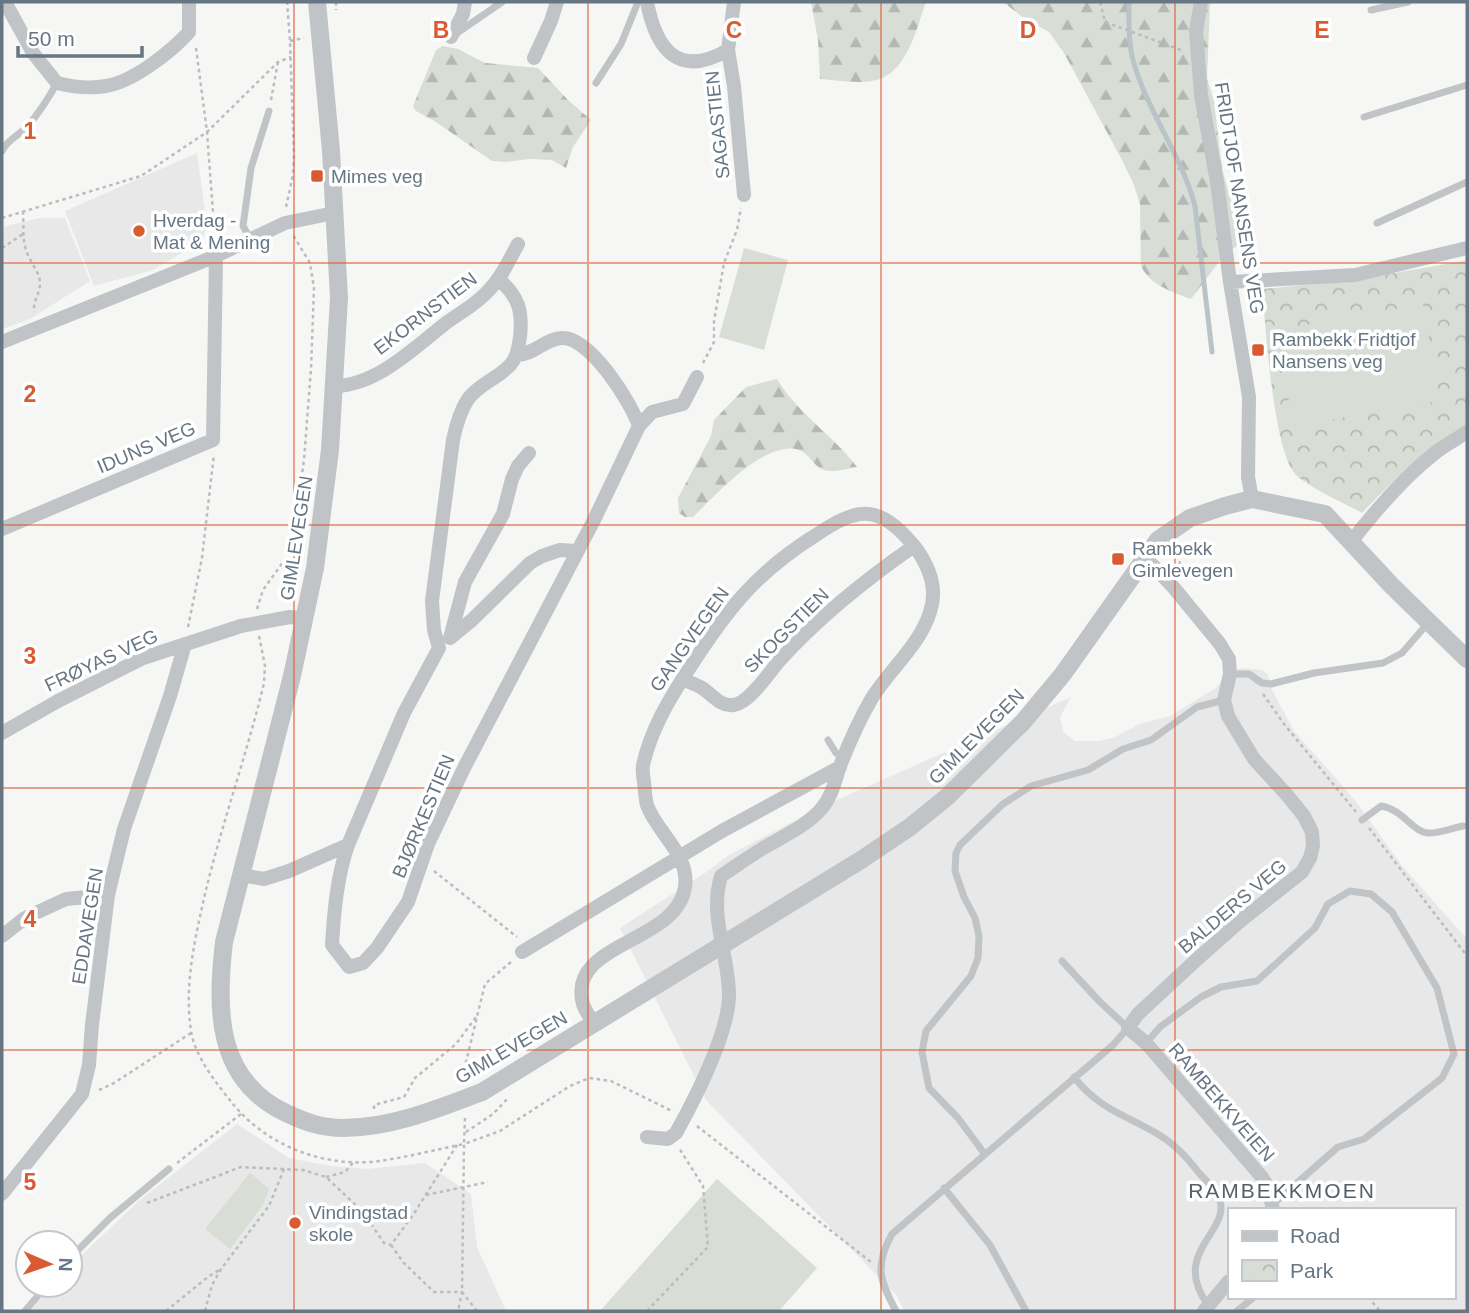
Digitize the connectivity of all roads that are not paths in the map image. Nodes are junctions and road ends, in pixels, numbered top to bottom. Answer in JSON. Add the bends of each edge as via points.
{"nodes":[{"id":1,"x":5,"y":2,"type":"edge"},
{"id":2,"x":189,"y":2,"type":"edge"},
{"id":3,"x":317,"y":2,"type":"edge"},
{"id":4,"x":465,"y":2,"type":"edge"},
{"id":5,"x":502,"y":2,"type":"edge"},
{"id":6,"x":557,"y":2,"type":"edge"},
{"id":7,"x":638,"y":2,"type":"edge"},
{"id":8,"x":647,"y":2,"type":"edge"},
{"id":9,"x":734,"y":2,"type":"edge"},
{"id":10,"x":1201,"y":2,"type":"edge"},
{"id":11,"x":1408,"y":2,"type":"edge"},
{"id":12,"x":1371,"y":10,"type":"dead end"},
{"id":13,"x":451,"y":37,"type":"joint"},
{"id":14,"x":728,"y":50,"type":"junction"},
{"id":15,"x":534,"y":58,"type":"dead end"},
{"id":16,"x":57,"y":83,"type":"junction"},
{"id":17,"x":596,"y":83,"type":"dead end"},
{"id":18,"x":1467,"y":85,"type":"edge"},
{"id":19,"x":269,"y":111,"type":"road end"},
{"id":20,"x":1364,"y":117,"type":"dead end"},
{"id":21,"x":2,"y":151,"type":"edge"},
{"id":22,"x":1467,"y":182,"type":"edge"},
{"id":23,"x":744,"y":195,"type":"road end"},
{"id":24,"x":334,"y":213,"type":"junction"},
{"id":25,"x":1377,"y":223,"type":"dead end"},
{"id":26,"x":250,"y":238,"type":"junction"},
{"id":27,"x":518,"y":244,"type":"dead end"},
{"id":28,"x":1467,"y":248,"type":"edge"},
{"id":29,"x":216,"y":256,"type":"junction"},
{"id":30,"x":499,"y":279,"type":"junction"},
{"id":31,"x":1230,"y":282,"type":"junction"},
{"id":32,"x":2,"y":342,"type":"edge"},
{"id":33,"x":517,"y":355,"type":"junction"},
{"id":34,"x":697,"y":377,"type":"road end"},
{"id":35,"x":335,"y":386,"type":"junction"},
{"id":36,"x":639,"y":426,"type":"junction"},
{"id":37,"x":1467,"y":432,"type":"edge"},
{"id":38,"x":529,"y":453,"type":"dead end"},
{"id":39,"x":1252,"y":499,"type":"junction"},
{"id":40,"x":2,"y":529,"type":"edge"},
{"id":41,"x":1352,"y":542,"type":"junction"},
{"id":42,"x":914,"y":546,"type":"junction"},
{"id":43,"x":576,"y":551,"type":"junction"},
{"id":44,"x":1145,"y":557,"type":"junction"},
{"id":45,"x":304,"y":619,"type":"junction"},
{"id":46,"x":1429,"y":621,"type":"junction"},
{"id":47,"x":445,"y":643,"type":"junction"},
{"id":48,"x":185,"y":644,"type":"junction"},
{"id":49,"x":1467,"y":659,"type":"edge"},
{"id":50,"x":1230,"y":674,"type":"junction"},
{"id":51,"x":682,"y":679,"type":"junction"},
{"id":52,"x":1224,"y":700,"type":"junction"},
{"id":53,"x":2,"y":733,"type":"edge"},
{"id":54,"x":828,"y":740,"type":"dead end"},
{"id":55,"x":842,"y":763,"type":"junction"},
{"id":56,"x":1362,"y":820,"type":"dead end"},
{"id":57,"x":1463,"y":827,"type":"dead end"},
{"id":58,"x":348,"y":845,"type":"junction"},
{"id":59,"x":679,"y":858,"type":"junction"},
{"id":60,"x":241,"y":876,"type":"junction"},
{"id":61,"x":108,"y":895,"type":"junction"},
{"id":62,"x":2,"y":936,"type":"edge"},
{"id":63,"x":722,"y":944,"type":"junction"},
{"id":64,"x":526,"y":950,"type":"road end"},
{"id":65,"x":1062,"y":961,"type":"dead end"},
{"id":66,"x":594,"y":1024,"type":"junction"},
{"id":67,"x":1128,"y":1028,"type":"junction"},
{"id":68,"x":1146,"y":1043,"type":"junction"},
{"id":69,"x":1074,"y":1077,"type":"junction"},
{"id":70,"x":647,"y":1137,"type":"dead end"},
{"id":71,"x":984,"y":1153,"type":"junction"},
{"id":72,"x":169,"y":1169,"type":"road end"},
{"id":73,"x":944,"y":1188,"type":"junction"},
{"id":74,"x":2,"y":1194,"type":"edge"},
{"id":75,"x":1273,"y":1206,"type":"edge"},
{"id":76,"x":84,"y":1244,"type":"edge"},
{"id":77,"x":1228,"y":1282,"type":"edge"},
{"id":78,"x":1252,"y":1299,"type":"edge"},
{"id":79,"x":1206,"y":1309,"type":"edge"},
{"id":80,"x":896,"y":1311,"type":"edge"},
{"id":81,"x":1026,"y":1311,"type":"edge"},
{"id":82,"x":1237,"y":1311,"type":"edge"}],
"edges":[{"from":1,"to":16,"type":"street","via":[[33,53]]},
{"from":2,"to":16,"type":"street","via":[[190,32],[148,68],[109,86],[79,88]]},
{"from":3,"to":24,"type":"street","name":"GIMLEVEGEN"},
{"from":4,"to":13,"type":"street"},
{"from":5,"to":13,"type":"lane"},
{"from":6,"to":15,"type":"street"},
{"from":7,"to":17,"type":"lane","via":[[621,44]]},
{"from":8,"to":14,"type":"street","name":"SAGASTIEN","via":[[653,30],[666,52],[691,62]]},
{"from":9,"to":14,"type":"street","name":"SAGASTIEN"},
{"from":10,"to":31,"type":"street","name":"FRIDTJOF NANSENS VEG","via":[[1196,31],[1201,95]]},
{"from":11,"to":12,"type":"lane"},
{"from":14,"to":23,"type":"street","name":"SAGASTIEN"},
{"from":16,"to":21,"type":"lane","via":[[45,104]]},
{"from":18,"to":20,"type":"lane"},
{"from":19,"to":26,"type":"lane","via":[[251,168],[243,226]]},
{"from":22,"to":25,"type":"lane"},
{"from":24,"to":26,"type":"street","via":[[285,223]]},
{"from":24,"to":35,"type":"street","name":"GIMLEVEGEN","via":[[339,298]]},
{"from":26,"to":29,"type":"street"},
{"from":27,"to":30,"type":"street","name":"EKORNSTIEN"},
{"from":28,"to":31,"type":"street","via":[[1355,275]]},
{"from":29,"to":32,"type":"street"},
{"from":29,"to":40,"type":"street","name":"IDUNS VEG","via":[[213,440]]},
{"from":30,"to":33,"type":"street","via":[[519,307]]},
{"from":30,"to":35,"type":"street","name":"EKORNSTIEN","via":[[470,307],[391,365],[366,379]]},
{"from":31,"to":39,"type":"street","name":"FRIDTJOF NANSENS VEG","via":[[1250,397],[1248,477]]},
{"from":33,"to":36,"type":"street","via":[[529,354],[557,339],[577,343],[614,382]]},
{"from":33,"to":47,"type":"street","via":[[470,396],[458,419],[432,601],[434,630]]},
{"from":34,"to":36,"type":"street","via":[[682,404],[652,412]]},
{"from":35,"to":45,"type":"street","name":"GIMLEVEGEN","via":[[322,521]]},
{"from":36,"to":43,"type":"street","name":"BJØRKESTIEN"},
{"from":37,"to":41,"type":"street","via":[[1435,453],[1391,494]]},
{"from":38,"to":47,"type":"street","name":"BJØRKESTIEN","via":[[518,466],[503,514],[465,582]]},
{"from":39,"to":41,"type":"street","via":[[1325,514]]},
{"from":39,"to":44,"type":"street","name":"GIMLEVEGEN","via":[[1190,518],[1158,540]]},
{"from":41,"to":46,"type":"street"},
{"from":42,"to":51,"type":"street","name":"SKOGSTIEN","via":[[866,579],[821,619],[746,700],[726,705]]},
{"from":42,"to":51,"type":"street","name":"GANGVEGEN","via":[[886,519],[867,513],[838,521],[785,554],[756,579],[707,639]]},
{"from":42,"to":55,"type":"street","name":"GANGVEGEN","via":[[932,578],[930,612],[874,696]]},
{"from":43,"to":47,"type":"street","name":"BJØRKESTIEN","via":[[560,550],[530,563]]},
{"from":43,"to":58,"type":"street","name":"BJØRKESTIEN","via":[[464,768],[428,844],[408,902],[363,963],[349,967],[332,945],[337,891]]},
{"from":44,"to":50,"type":"street","via":[[1220,644]]},
{"from":44,"to":63,"type":"street","name":"GIMLEVEGEN","via":[[1047,693],[947,797],[910,828]]},
{"from":45,"to":48,"type":"street","name":"FRØYAS VEG","via":[[257,623]]},
{"from":45,"to":60,"type":"street","name":"GIMLEVEGEN"},
{"from":46,"to":49,"type":"street"},
{"from":46,"to":50,"type":"lane","via":[[1402,653],[1383,663],[1271,684],[1249,674]]},
{"from":47,"to":58,"type":"street","name":"BJØRKESTIEN","via":[[404,713]]},
{"from":48,"to":53,"type":"street","name":"FRØYAS VEG","via":[[143,658]]},
{"from":48,"to":61,"type":"street","name":"EDDAVEGEN","via":[[124,829]]},
{"from":50,"to":52,"type":"street"},
{"from":51,"to":59,"type":"street","name":"GANGVEGEN","via":[[651,739],[642,769],[646,804]]},
{"from":52,"to":67,"type":"street","name":"BALDERS VEG","via":[[1254,759],[1304,816],[1313,839],[1310,858],[1303,872],[1212,946],[1138,1013]]},
{"from":52,"to":71,"type":"lane","via":[[1197,707],[1151,740],[1123,749],[1088,770],[1031,786],[1003,804],[960,845],[955,871],[975,918],[978,958],[971,976],[926,1031],[922,1052],[929,1088]]},
{"from":54,"to":55,"type":"lane"},
{"from":55,"to":59,"type":"street"},
{"from":55,"to":63,"type":"street","name":"GANGVEGEN","via":[[821,810],[722,876],[716,892],[716,917]]},
{"from":56,"to":57,"type":"lane","via":[[1381,806],[1390,807],[1428,833]]},
{"from":58,"to":60,"type":"street","via":[[289,871],[264,878]]},
{"from":59,"to":64,"type":"street"},
{"from":59,"to":66,"type":"street","name":"GANGVEGEN","via":[[686,883],[673,912],[604,955],[587,971],[583,1005]]},
{"from":60,"to":66,"type":"street","name":"GIMLEVEGEN","via":[[224,942],[219,1013],[234,1065],[246,1085],[260,1098],[306,1122],[343,1128],[374,1125],[444,1107],[482,1092]]},
{"from":61,"to":62,"type":"street","via":[[66,899],[25,918]]},
{"from":61,"to":74,"type":"street","name":"EDDAVEGEN","via":[[82,1094]]},
{"from":63,"to":66,"type":"street","name":"GIMLEVEGEN"},
{"from":63,"to":70,"type":"street","name":"GANGVEGEN","via":[[729,994],[721,1036],[684,1118],[671,1136]]},
{"from":65,"to":67,"type":"lane"},
{"from":67,"to":68,"type":"street","name":"RAMBEKKVEIEN"},
{"from":67,"to":69,"type":"lane"},
{"from":68,"to":75,"type":"street","name":"RAMBEKKVEIEN","via":[[1261,1176]]},
{"from":68,"to":75,"type":"lane","via":[[1201,997],[1221,987],[1257,981],[1315,928],[1328,904],[1350,891],[1371,894],[1392,912],[1437,988],[1454,1054],[1442,1078],[1364,1139],[1338,1147]]},
{"from":69,"to":71,"type":"lane"},
{"from":69,"to":79,"type":"lane","via":[[1087,1094],[1181,1151],[1218,1195],[1221,1216],[1197,1255],[1195,1269]]},
{"from":71,"to":73,"type":"lane"},
{"from":72,"to":76,"type":"lane"},
{"from":73,"to":80,"type":"lane","via":[[901,1223],[883,1249],[881,1279]]},
{"from":73,"to":81,"type":"lane","via":[[990,1245]]},
{"from":77,"to":79,"type":"street"},
{"from":78,"to":82,"type":"lane"}]}
